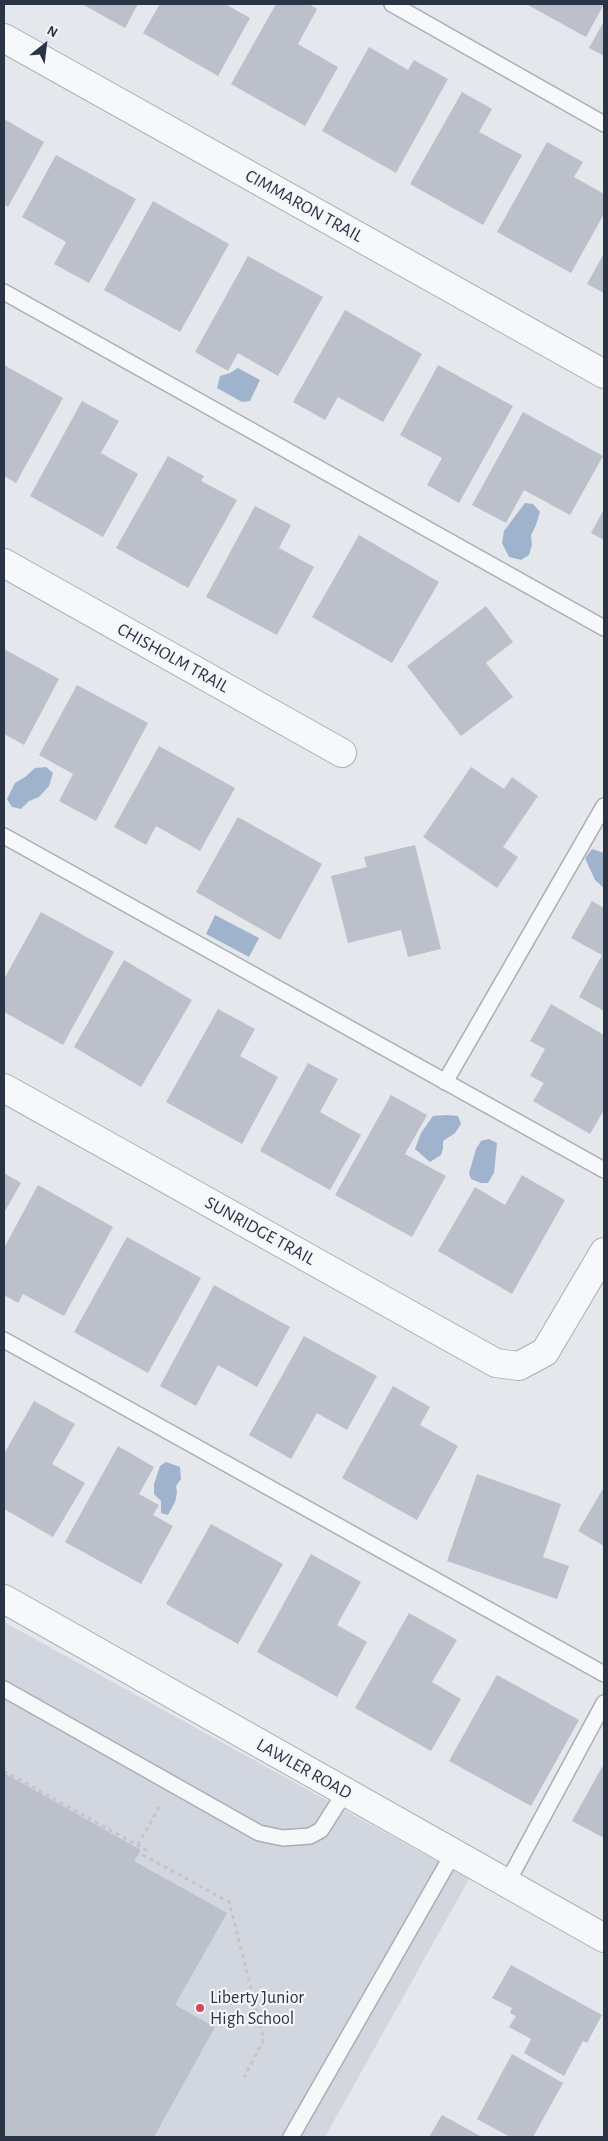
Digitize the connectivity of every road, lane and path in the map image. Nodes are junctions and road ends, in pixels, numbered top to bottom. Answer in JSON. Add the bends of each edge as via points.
{"nodes":[{"id":1,"x":392,"y":4,"type":"edge"},
{"id":2,"x":4,"y":38,"type":"edge"},
{"id":3,"x":604,"y":124,"type":"edge"},
{"id":4,"x":4,"y":292,"type":"edge"},
{"id":5,"x":604,"y":374,"type":"edge"},
{"id":6,"x":4,"y":563,"type":"edge"},
{"id":7,"x":604,"y":628,"type":"edge"},
{"id":8,"x":342,"y":753,"type":"dead end"},
{"id":9,"x":604,"y":806,"type":"edge"},
{"id":10,"x":4,"y":836,"type":"edge"},
{"id":11,"x":445,"y":1082,"type":"junction"},
{"id":12,"x":4,"y":1088,"type":"edge"},
{"id":13,"x":604,"y":1170,"type":"edge"},
{"id":14,"x":604,"y":1252,"type":"edge"},
{"id":15,"x":4,"y":1340,"type":"edge"},
{"id":16,"x":4,"y":1600,"type":"edge"},
{"id":17,"x":604,"y":1674,"type":"edge"},
{"id":18,"x":4,"y":1689,"type":"edge"},
{"id":19,"x":604,"y":1703,"type":"edge"},
{"id":20,"x":4,"y":1771,"type":"edge"},
{"id":21,"x":345,"y":1792,"type":"junction"},
{"id":22,"x":162,"y":1800,"type":"dead end"},
{"id":23,"x":138,"y":1845,"type":"junction"},
{"id":24,"x":454,"y":1852,"type":"junction"},
{"id":25,"x":507,"y":1883,"type":"junction"},
{"id":26,"x":604,"y":1938,"type":"edge"},
{"id":27,"x":244,"y":2077,"type":"dead end"},
{"id":28,"x":291,"y":2137,"type":"edge"}],
"edges":[{"from":1,"to":3,"type":"lane"},
{"from":2,"to":5,"type":"street","name":"CIMMARON TRAIL"},
{"from":4,"to":7,"type":"lane"},
{"from":6,"to":8,"type":"street","name":"CHISHOLM TRAIL"},
{"from":9,"to":11,"type":"lane"},
{"from":10,"to":11,"type":"lane"},
{"from":11,"to":13,"type":"lane"},
{"from":12,"to":14,"type":"street","name":"SUNRIDGE TRAIL","via":[[496,1363],[519,1366],[545,1352]]},
{"from":15,"to":17,"type":"lane"},
{"from":16,"to":21,"type":"street","name":"LAWLER ROAD"},
{"from":18,"to":21,"type":"lane","via":[[259,1833],[283,1838],[310,1836],[321,1830]]},
{"from":19,"to":25,"type":"lane"},
{"from":20,"to":23,"type":"path"},
{"from":21,"to":24,"type":"street","name":"LAWLER ROAD"},
{"from":22,"to":23,"type":"path"},
{"from":23,"to":27,"type":"path","via":[[146,1850],[143,1855],[229,1902],[264,2039]]},
{"from":24,"to":25,"type":"street","name":"LAWLER ROAD"},
{"from":24,"to":28,"type":"lane"},
{"from":25,"to":26,"type":"street","name":"LAWLER ROAD"}]}
